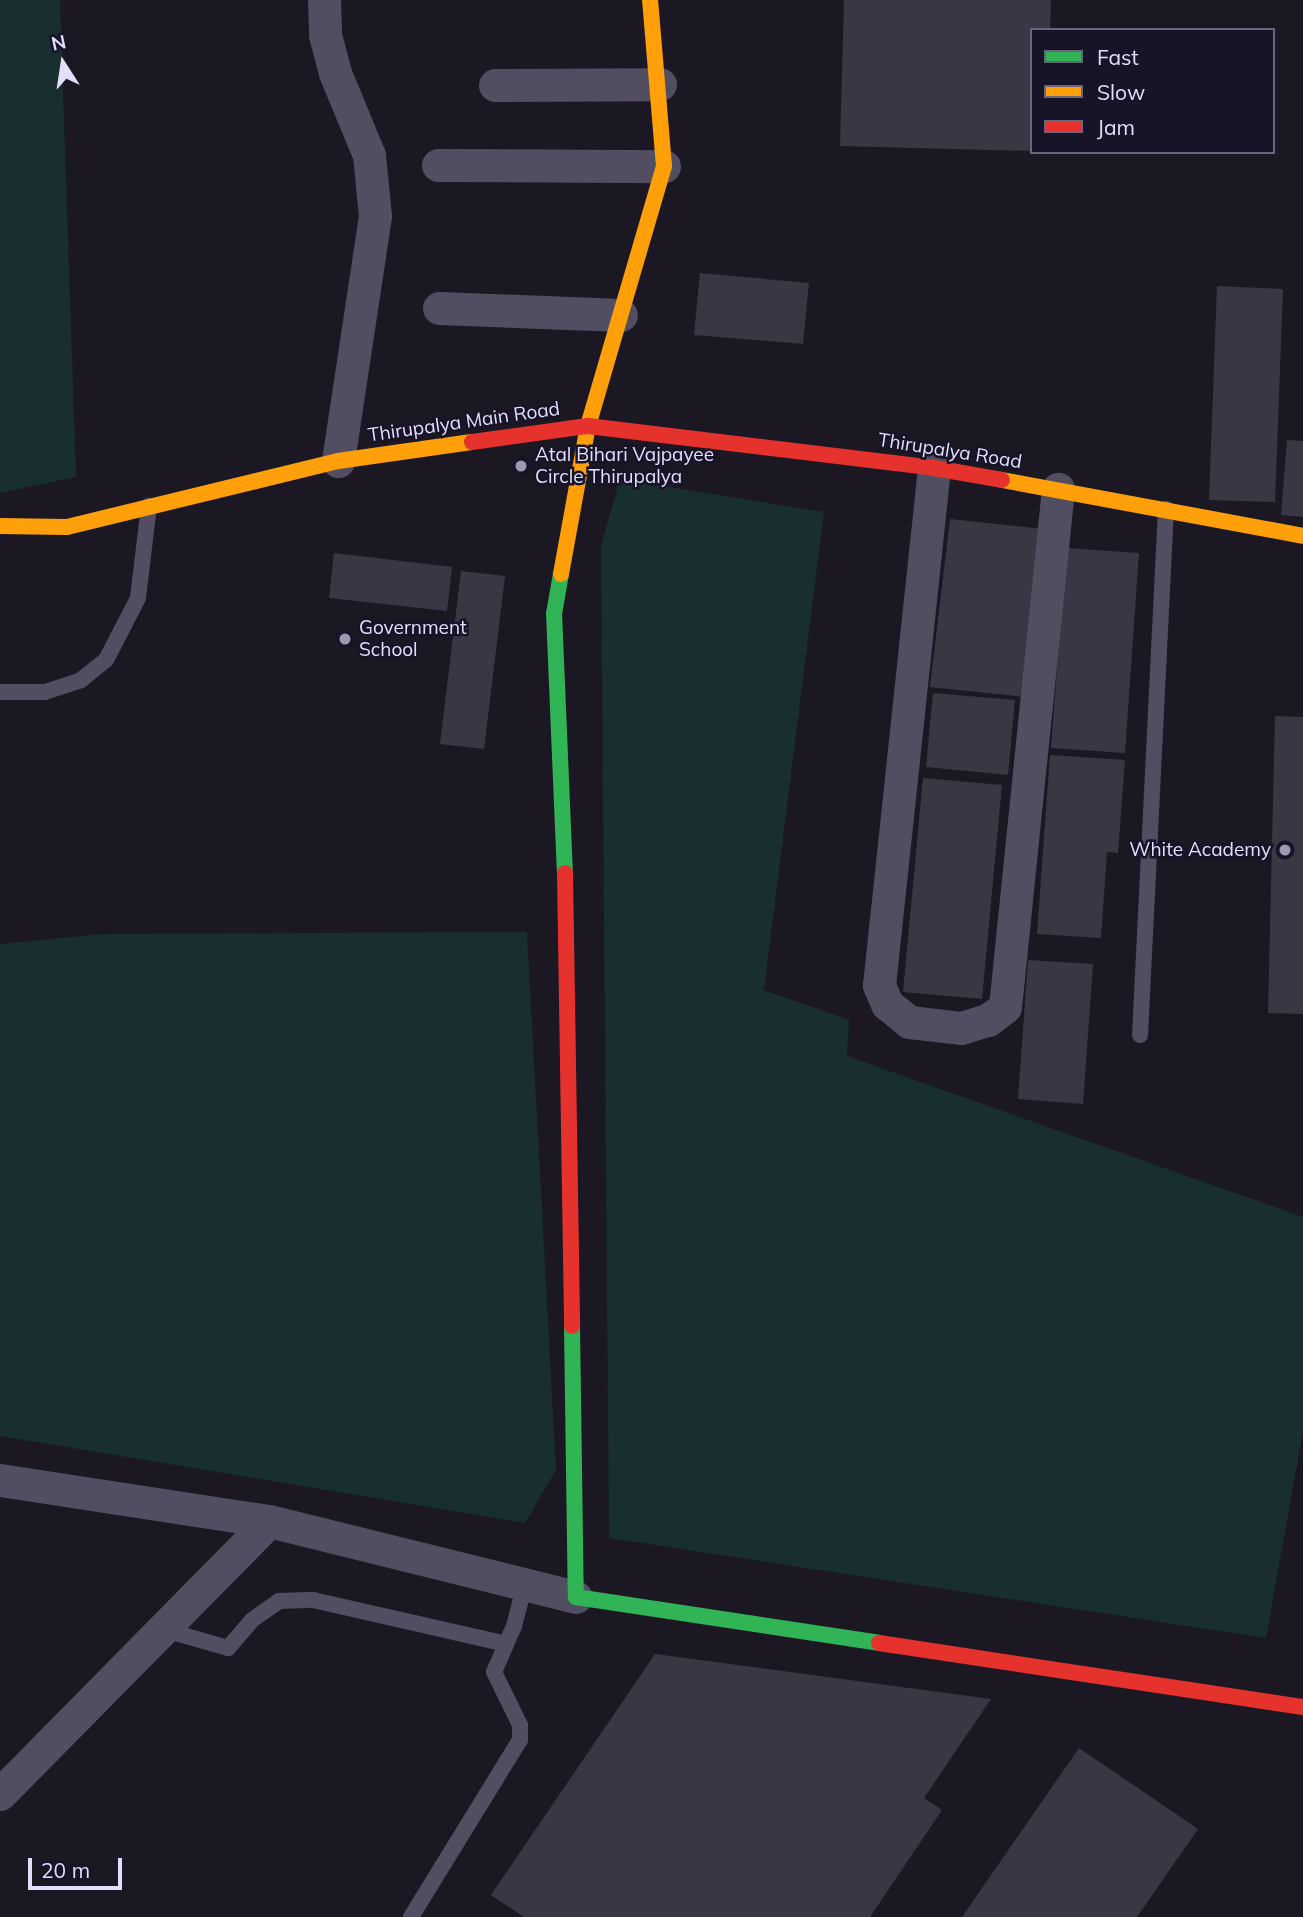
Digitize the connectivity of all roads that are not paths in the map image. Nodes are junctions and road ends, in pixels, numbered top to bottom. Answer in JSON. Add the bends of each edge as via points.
{"nodes":[{"id":1,"x":324,"y":0,"type":"edge"},
{"id":2,"x":650,"y":0,"type":"edge"},
{"id":3,"x":660,"y":84,"type":"junction"},
{"id":4,"x":495,"y":85,"type":"dead end"},
{"id":5,"x":438,"y":165,"type":"dead end"},
{"id":6,"x":664,"y":166,"type":"junction"},
{"id":7,"x":439,"y":308,"type":"dead end"},
{"id":8,"x":621,"y":315,"type":"junction"},
{"id":9,"x":588,"y":426,"type":"junction"},
{"id":10,"x":338,"y":461,"type":"junction"},
{"id":11,"x":934,"y":468,"type":"junction"},
{"id":12,"x":1058,"y":489,"type":"junction"},
{"id":13,"x":149,"y":505,"type":"junction"},
{"id":14,"x":1166,"y":509,"type":"junction"},
{"id":15,"x":0,"y":526,"type":"edge"},
{"id":16,"x":1303,"y":536,"type":"edge"},
{"id":17,"x":0,"y":692,"type":"edge"},
{"id":18,"x":1140,"y":1035,"type":"dead end"},
{"id":19,"x":0,"y":1480,"type":"edge"},
{"id":20,"x":269,"y":1521,"type":"junction"},
{"id":21,"x":524,"y":1584,"type":"junction"},
{"id":22,"x":576,"y":1597,"type":"junction"},
{"id":23,"x":162,"y":1629,"type":"junction"},
{"id":24,"x":506,"y":1644,"type":"junction"},
{"id":25,"x":1303,"y":1707,"type":"edge"},
{"id":26,"x":0,"y":1794,"type":"edge"},
{"id":27,"x":411,"y":1917,"type":"edge"}],
"edges":[{"from":1,"to":10,"type":"street","via":[[335,73],[369,155],[375,216]]},
{"from":2,"to":3,"type":"street","name":"Thirupalya Main Road"},
{"from":3,"to":4,"type":"street"},
{"from":3,"to":6,"type":"street","name":"Thirupalya Main Road"},
{"from":5,"to":6,"type":"street"},
{"from":6,"to":8,"type":"street","name":"Thirupalya Main Road"},
{"from":7,"to":8,"type":"street"},
{"from":8,"to":9,"type":"street","name":"Thirupalya Main Road"},
{"from":9,"to":10,"type":"street","name":"Thirupalya Main Road"},
{"from":9,"to":11,"type":"street","name":"Thirupalya Road"},
{"from":9,"to":22,"type":"street","via":[[554,613],[565,885]]},
{"from":10,"to":13,"type":"street","name":"Thirupalya Main Road"},
{"from":11,"to":12,"type":"street","name":"Thirupalya Road"},
{"from":11,"to":12,"type":"street","via":[[879,985],[887,1004],[909,1022],[961,1028],[988,1020],[1005,1007]]},
{"from":12,"to":14,"type":"street","name":"Thirupalya Road"},
{"from":13,"to":15,"type":"street","name":"Thirupalya Main Road","via":[[67,527]]},
{"from":13,"to":17,"type":"lane","via":[[138,598],[106,660],[81,680],[45,692]]},
{"from":14,"to":16,"type":"street","name":"Thirupalya Road"},
{"from":14,"to":18,"type":"lane"},
{"from":19,"to":20,"type":"street"},
{"from":20,"to":21,"type":"street"},
{"from":20,"to":23,"type":"street"},
{"from":21,"to":22,"type":"street"},
{"from":21,"to":24,"type":"lane"},
{"from":22,"to":25,"type":"street"},
{"from":23,"to":24,"type":"lane","via":[[228,1648],[252,1620],[279,1601],[313,1600]]},
{"from":23,"to":26,"type":"street"},
{"from":24,"to":27,"type":"lane","via":[[494,1672],[520,1725],[520,1740]]}]}
